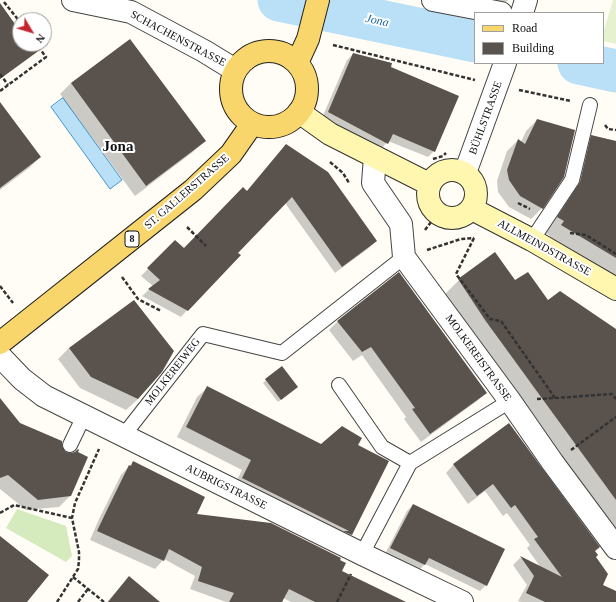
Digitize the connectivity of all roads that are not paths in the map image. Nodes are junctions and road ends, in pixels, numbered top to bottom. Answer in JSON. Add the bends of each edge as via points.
{"nodes":[{"id":1,"x":73,"y":0,"type":"edge"},
{"id":2,"x":318,"y":0,"type":"edge"},
{"id":3,"x":433,"y":0,"type":"edge"},
{"id":4,"x":526,"y":0,"type":"edge"},
{"id":5,"x":496,"y":12,"type":"edge"},
{"id":6,"x":522,"y":12,"type":"edge"},
{"id":7,"x":297,"y":64,"type":"junction"},
{"id":8,"x":235,"y":70,"type":"junction"},
{"id":9,"x":503,"y":70,"type":"edge"},
{"id":10,"x":590,"y":105,"type":"dead end"},
{"id":11,"x":299,"y":112,"type":"junction"},
{"id":12,"x":252,"y":124,"type":"junction"},
{"id":13,"x":375,"y":157,"type":"junction"},
{"id":14,"x":465,"y":173,"type":"junction"},
{"id":15,"x":430,"y":184,"type":"junction"},
{"id":16,"x":472,"y":209,"type":"junction"},
{"id":17,"x":532,"y":240,"type":"junction"},
{"id":18,"x":404,"y":257,"type":"junction"},
{"id":19,"x":616,"y":289,"type":"edge"},
{"id":20,"x":0,"y":343,"type":"edge"},
{"id":21,"x":0,"y":356,"type":"edge"},
{"id":22,"x":339,"y":384,"type":"dead end"},
{"id":23,"x":510,"y":401,"type":"junction"},
{"id":24,"x":84,"y":416,"type":"junction"},
{"id":25,"x":116,"y":432,"type":"junction"},
{"id":26,"x":70,"y":445,"type":"dead end"},
{"id":27,"x":410,"y":463,"type":"junction"},
{"id":28,"x":616,"y":548,"type":"edge"},
{"id":29,"x":362,"y":554,"type":"junction"},
{"id":30,"x":462,"y":602,"type":"edge"}],
"edges":[{"from":1,"to":8,"type":"street","name":"SCHACHENSTRASSE","via":[[131,12]]},
{"from":2,"to":7,"type":"main road","via":[[308,39]]},
{"from":3,"to":5,"type":"street"},
{"from":4,"to":6,"type":"street"},
{"from":7,"to":8,"type":"main road","via":[[286,55],[271,51],[258,52],[245,59]]},
{"from":7,"to":11,"type":"main road","via":[[304,74],[307,87],[305,100]]},
{"from":8,"to":12,"type":"main road","via":[[231,82],[231,95],[235,107]]},
{"from":9,"to":14,"type":"street","name":"BÜHLSTRASSE"},
{"from":10,"to":17,"type":"lane","via":[[572,180]]},
{"from":11,"to":12,"type":"main road","via":[[290,121],[278,126]]},
{"from":11,"to":13,"type":"street","via":[[330,134]]},
{"from":12,"to":20,"type":"main road","name":"ST. GALLERSTRASSE","number":"8","via":[[231,154],[193,190]]},
{"from":13,"to":15,"type":"street"},
{"from":13,"to":18,"type":"street","via":[[373,183],[401,224]]},
{"from":14,"to":15,"type":"street","via":[[453,170],[441,172]]},
{"from":14,"to":16,"type":"street","via":[[476,189]]},
{"from":15,"to":16,"type":"street","via":[[428,200],[437,214],[446,218],[456,218]]},
{"from":16,"to":17,"type":"street","name":"ALLMEINDSTRASSE"},
{"from":17,"to":19,"type":"street","name":"ALLMEINDSTRASSE"},
{"from":18,"to":23,"type":"street","name":"MOLKEREISTRASSE"},
{"from":18,"to":25,"type":"lane","name":"MOLKEREIWEG","via":[[282,353],[203,334]]},
{"from":21,"to":24,"type":"street","name":"AUBRIGSTRASSE","via":[[22,379],[44,396]]},
{"from":22,"to":27,"type":"lane","via":[[382,447]]},
{"from":23,"to":27,"type":"lane"},
{"from":23,"to":28,"type":"street","name":"MOLKEREISTRASSE"},
{"from":24,"to":25,"type":"street","name":"AUBRIGSTRASSE"},
{"from":24,"to":26,"type":"lane"},
{"from":25,"to":29,"type":"street","name":"AUBRIGSTRASSE"},
{"from":27,"to":29,"type":"lane"},
{"from":29,"to":30,"type":"street","name":"AUBRIGSTRASSE"}]}
